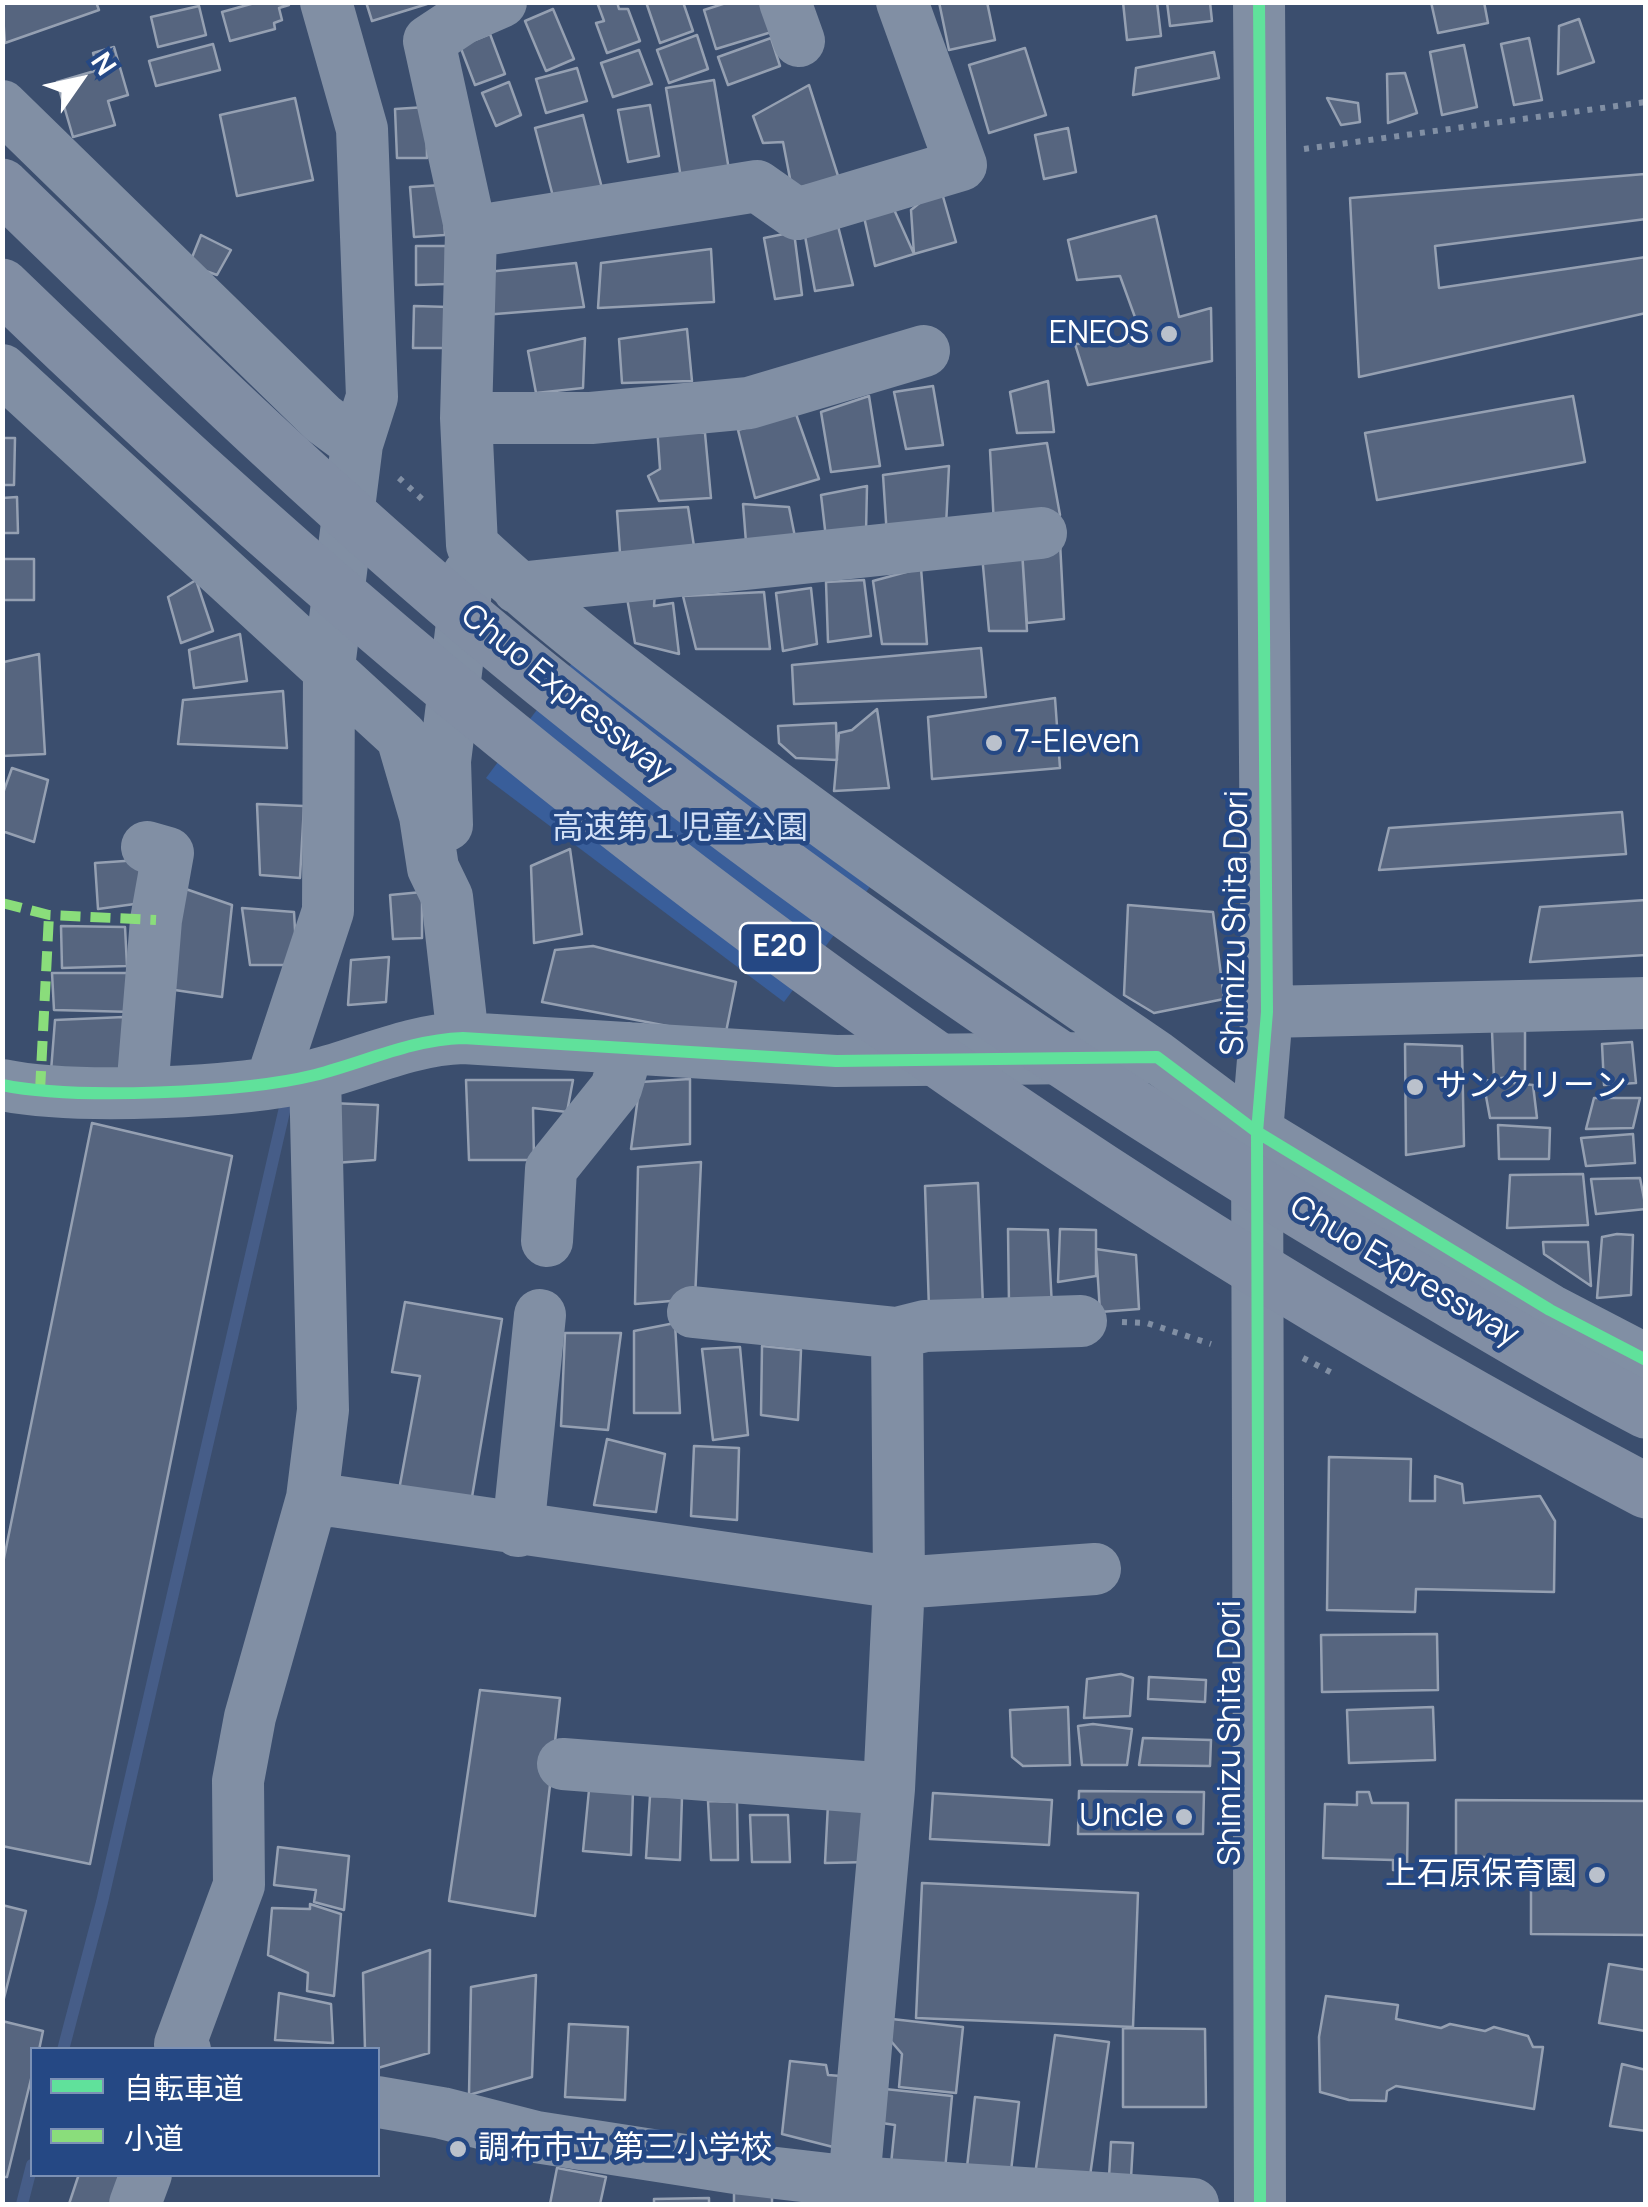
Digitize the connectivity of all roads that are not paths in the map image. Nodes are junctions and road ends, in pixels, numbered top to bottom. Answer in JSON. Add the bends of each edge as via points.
{"nodes":[{"id":1,"x":326,"y":2,"type":"edge"},
{"id":2,"x":902,"y":2,"type":"edge"},
{"id":3,"x":1259,"y":2,"type":"edge"},
{"id":4,"x":496,"y":3,"type":"edge"},
{"id":5,"x":2,"y":106,"type":"edge"},
{"id":6,"x":2,"y":186,"type":"edge"},
{"id":7,"x":471,"y":232,"type":"junction"},
{"id":8,"x":2,"y":286,"type":"edge"},
{"id":9,"x":924,"y":351,"type":"dead end"},
{"id":10,"x":2,"y":370,"type":"edge"},
{"id":11,"x":466,"y":418,"type":"junction"},
{"id":12,"x":340,"y":432,"type":"junction"},
{"id":13,"x":1041,"y":533,"type":"dead end"},
{"id":14,"x":472,"y":545,"type":"junction"},
{"id":15,"x":198,"y":552,"type":"junction"},
{"id":16,"x":518,"y":588,"type":"junction"},
{"id":17,"x":329,"y":666,"type":"junction"},
{"id":18,"x":147,"y":847,"type":"dead end"},
{"id":19,"x":447,"y":897,"type":"junction"},
{"id":20,"x":1646,"y":1003,"type":"edge"},
{"id":21,"x":1267,"y":1012,"type":"junction"},
{"id":22,"x":463,"y":1038,"type":"junction"},
{"id":23,"x":628,"y":1048,"type":"junction"},
{"id":24,"x":1157,"y":1057,"type":"junction"},
{"id":25,"x":293,"y":1079,"type":"junction"},
{"id":26,"x":2,"y":1085,"type":"edge"},
{"id":27,"x":142,"y":1091,"type":"junction"},
{"id":28,"x":1257,"y":1132,"type":"junction"},
{"id":29,"x":547,"y":1242,"type":"dead end"},
{"id":30,"x":693,"y":1312,"type":"dead end"},
{"id":31,"x":540,"y":1315,"type":"dead end"},
{"id":32,"x":1081,"y":1322,"type":"road end"},
{"id":33,"x":897,"y":1332,"type":"junction"},
{"id":34,"x":1646,"y":1360,"type":"edge"},
{"id":35,"x":1646,"y":1410,"type":"edge"},
{"id":36,"x":1646,"y":1491,"type":"edge"},
{"id":37,"x":312,"y":1498,"type":"junction"},
{"id":38,"x":518,"y":1531,"type":"junction"},
{"id":39,"x":1094,"y":1569,"type":"dead end"},
{"id":40,"x":898,"y":1582,"type":"junction"},
{"id":41,"x":563,"y":1764,"type":"dead end"},
{"id":42,"x":889,"y":1789,"type":"junction"},
{"id":43,"x":182,"y":2047,"type":"edge"},
{"id":44,"x":380,"y":2102,"type":"edge"},
{"id":45,"x":145,"y":2177,"type":"edge"},
{"id":46,"x":854,"y":2182,"type":"junction"},
{"id":47,"x":801,"y":2190,"type":"edge"},
{"id":48,"x":135,"y":2204,"type":"edge"},
{"id":49,"x":1193,"y":2204,"type":"edge"},
{"id":50,"x":1260,"y":2204,"type":"edge"}],
"edges":[{"from":1,"to":12,"type":"street","via":[[362,129],[372,397]]},
{"from":2,"to":7,"type":"street","via":[[961,165],[797,214],[756,186]]},
{"from":3,"to":21,"type":"street","name":"Shimizu Shita Dori"},
{"from":4,"to":7,"type":"street","via":[[429,42]]},
{"from":5,"to":12,"type":"street"},
{"from":6,"to":35,"type":"highway","name":"Chuo Expressway","number":"E20","bridge":true,"via":[[379,538],[542,680],[765,852],[1199,1150]]},
{"from":7,"to":11,"type":"street"},
{"from":8,"to":36,"type":"highway","number":"E20","bridge":true,"via":[[295,557],[503,734],[724,907],[961,1080],[1160,1211]]},
{"from":9,"to":11,"type":"street","via":[[750,403],[592,418]]},
{"from":10,"to":15,"type":"street"},
{"from":11,"to":14,"type":"street"},
{"from":12,"to":15,"type":"street"},
{"from":12,"to":17,"type":"street"},
{"from":13,"to":16,"type":"street"},
{"from":14,"to":16,"type":"street"},
{"from":14,"to":19,"type":"street","via":[[445,761]]},
{"from":15,"to":17,"type":"street"},
{"from":16,"to":24,"type":"street","via":[[913,889]]},
{"from":17,"to":19,"type":"street","via":[[402,737],[433,868]]},
{"from":17,"to":25,"type":"street","via":[[328,911]]},
{"from":18,"to":27,"type":"street","via":[[168,853]]},
{"from":19,"to":22,"type":"street"},
{"from":20,"to":21,"type":"street"},
{"from":21,"to":28,"type":"street","name":"Shimizu Shita Dori"},
{"from":22,"to":23,"type":"street"},
{"from":22,"to":25,"type":"street","via":[[423,1040]]},
{"from":23,"to":24,"type":"street","via":[[836,1061]]},
{"from":23,"to":29,"type":"street","via":[[616,1088],[550,1169]]},
{"from":24,"to":28,"type":"street"},
{"from":25,"to":27,"type":"street"},
{"from":25,"to":37,"type":"street","via":[[323,1410]]},
{"from":26,"to":27,"type":"street","via":[[34,1092]]},
{"from":28,"to":34,"type":"street","via":[[1550,1310]]},
{"from":28,"to":50,"type":"street","name":"Shimizu Shita Dori"},
{"from":30,"to":33,"type":"street"},
{"from":31,"to":38,"type":"street"},
{"from":32,"to":33,"type":"street"},
{"from":33,"to":40,"type":"street"},
{"from":37,"to":38,"type":"street"},
{"from":37,"to":43,"type":"street","via":[[238,1780],[239,1885]]},
{"from":38,"to":40,"type":"street"},
{"from":39,"to":40,"type":"street"},
{"from":40,"to":42,"type":"street"},
{"from":41,"to":42,"type":"street"},
{"from":42,"to":46,"type":"street"},
{"from":44,"to":47,"type":"street","via":[[536,2137],[742,2169]]},
{"from":45,"to":48,"type":"street"},
{"from":46,"to":47,"type":"street"},
{"from":46,"to":49,"type":"street"}]}
